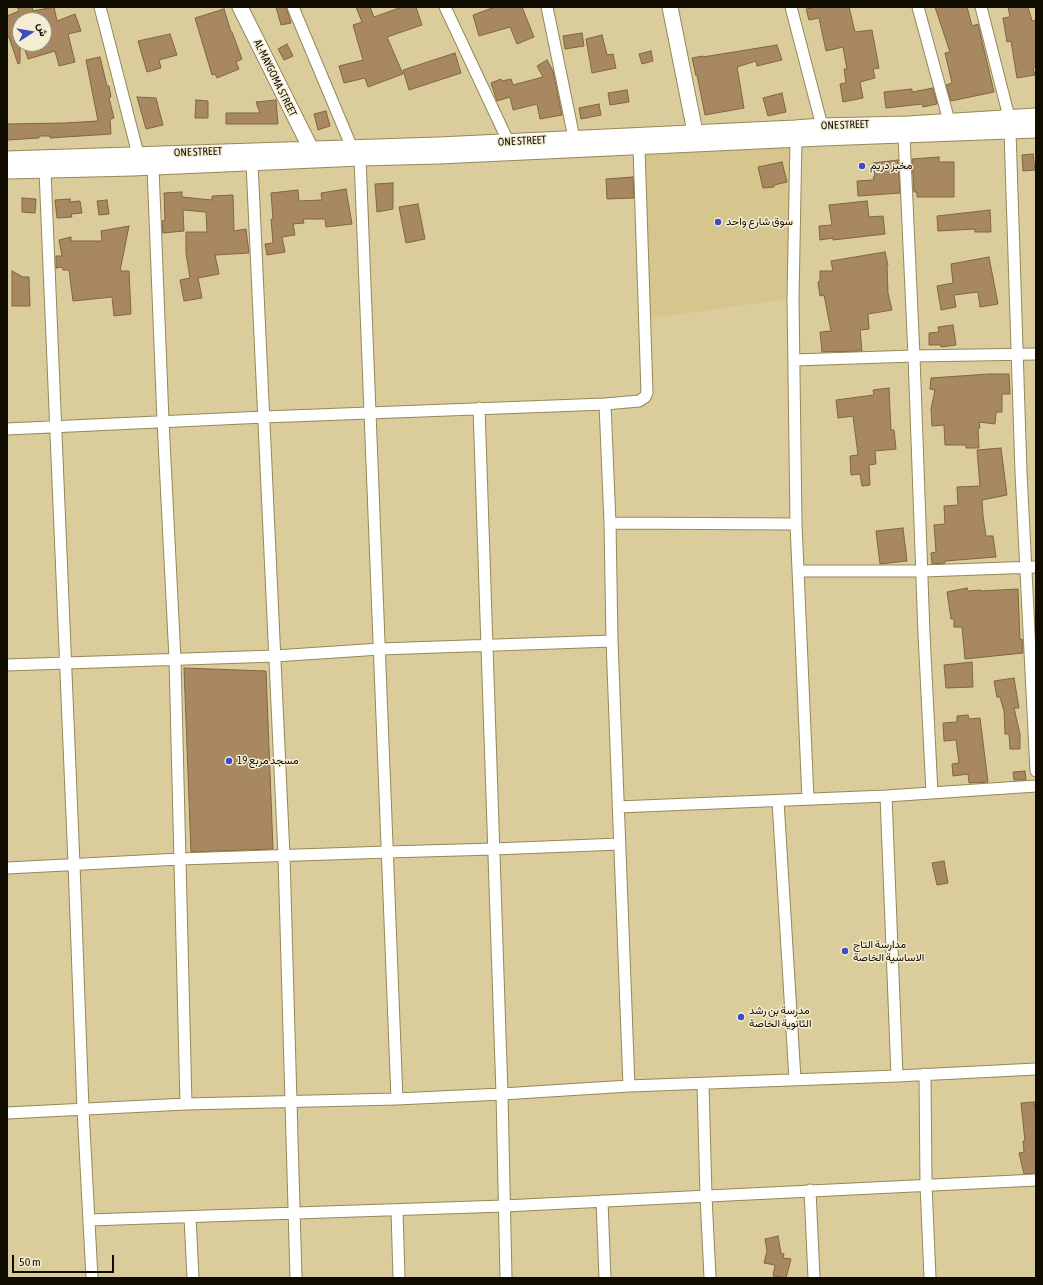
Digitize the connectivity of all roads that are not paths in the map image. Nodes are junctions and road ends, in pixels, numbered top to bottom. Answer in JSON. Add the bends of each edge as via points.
{"nodes":[{"id":1,"x":100,"y":7,"type":"edge"},
{"id":2,"x":240,"y":7,"type":"edge"},
{"id":3,"x":292,"y":7,"type":"edge"},
{"id":4,"x":445,"y":7,"type":"edge"},
{"id":5,"x":548,"y":7,"type":"edge"},
{"id":6,"x":670,"y":7,"type":"edge"},
{"id":7,"x":791,"y":7,"type":"edge"},
{"id":8,"x":918,"y":7,"type":"edge"},
{"id":9,"x":981,"y":7,"type":"edge"},
{"id":10,"x":1036,"y":116,"type":"edge"},
{"id":11,"x":948,"y":121,"type":"junction"},
{"id":12,"x":1009,"y":124,"type":"junction"},
{"id":13,"x":984,"y":125,"type":"junction"},
{"id":14,"x":822,"y":126,"type":"junction"},
{"id":15,"x":1036,"y":130,"type":"edge"},
{"id":16,"x":904,"y":136,"type":"junction"},
{"id":17,"x":574,"y":138,"type":"junction"},
{"id":18,"x":696,"y":139,"type":"junction"},
{"id":19,"x":796,"y":140,"type":"junction"},
{"id":20,"x":508,"y":141,"type":"junction"},
{"id":21,"x":639,"y":148,"type":"junction"},
{"id":22,"x":356,"y":153,"type":"junction"},
{"id":23,"x":138,"y":154,"type":"junction"},
{"id":24,"x":313,"y":154,"type":"junction"},
{"id":25,"x":7,"y":159,"type":"edge"},
{"id":26,"x":252,"y":163,"type":"junction"},
{"id":27,"x":153,"y":167,"type":"junction"},
{"id":28,"x":7,"y":171,"type":"edge"},
{"id":29,"x":45,"y":171,"type":"junction"},
{"id":30,"x":1018,"y":354,"type":"junction"},
{"id":31,"x":1036,"y":354,"type":"edge"},
{"id":32,"x":914,"y":356,"type":"junction"},
{"id":33,"x":794,"y":360,"type":"junction"},
{"id":34,"x":605,"y":404,"type":"junction"},
{"id":35,"x":479,"y":408,"type":"junction"},
{"id":36,"x":370,"y":412,"type":"junction"},
{"id":37,"x":264,"y":416,"type":"junction"},
{"id":38,"x":163,"y":421,"type":"junction"},
{"id":39,"x":56,"y":426,"type":"junction"},
{"id":40,"x":7,"y":429,"type":"edge"},
{"id":41,"x":610,"y":523,"type":"junction"},
{"id":42,"x":796,"y":524,"type":"junction"},
{"id":43,"x":1031,"y":567,"type":"edge"},
{"id":44,"x":799,"y":571,"type":"junction"},
{"id":45,"x":922,"y":571,"type":"junction"},
{"id":46,"x":612,"y":641,"type":"junction"},
{"id":47,"x":487,"y":646,"type":"junction"},
{"id":48,"x":380,"y":649,"type":"junction"},
{"id":49,"x":275,"y":656,"type":"junction"},
{"id":50,"x":175,"y":659,"type":"junction"},
{"id":51,"x":66,"y":664,"type":"junction"},
{"id":52,"x":7,"y":665,"type":"edge"},
{"id":53,"x":1036,"y":771,"type":"edge"},
{"id":54,"x":1036,"y":786,"type":"edge"},
{"id":55,"x":932,"y":792,"type":"junction"},
{"id":56,"x":886,"y":796,"type":"junction"},
{"id":57,"x":808,"y":799,"type":"junction"},
{"id":58,"x":778,"y":801,"type":"junction"},
{"id":59,"x":618,"y":807,"type":"junction"},
{"id":60,"x":620,"y":844,"type":"junction"},
{"id":61,"x":494,"y":849,"type":"junction"},
{"id":62,"x":388,"y":852,"type":"junction"},
{"id":63,"x":284,"y":856,"type":"junction"},
{"id":64,"x":180,"y":859,"type":"junction"},
{"id":65,"x":74,"y":864,"type":"junction"},
{"id":66,"x":7,"y":868,"type":"edge"},
{"id":67,"x":1036,"y":1069,"type":"edge"},
{"id":68,"x":925,"y":1074,"type":"junction"},
{"id":69,"x":897,"y":1076,"type":"junction"},
{"id":70,"x":795,"y":1079,"type":"junction"},
{"id":71,"x":704,"y":1084,"type":"junction"},
{"id":72,"x":629,"y":1086,"type":"junction"},
{"id":73,"x":502,"y":1094,"type":"junction"},
{"id":74,"x":397,"y":1099,"type":"junction"},
{"id":75,"x":291,"y":1101,"type":"junction"},
{"id":76,"x":186,"y":1104,"type":"junction"},
{"id":77,"x":83,"y":1109,"type":"junction"},
{"id":78,"x":7,"y":1113,"type":"edge"},
{"id":79,"x":1036,"y":1180,"type":"edge"},
{"id":80,"x":926,"y":1184,"type":"junction"},
{"id":81,"x":810,"y":1190,"type":"junction"},
{"id":82,"x":706,"y":1196,"type":"junction"},
{"id":83,"x":602,"y":1201,"type":"junction"},
{"id":84,"x":504,"y":1206,"type":"junction"},
{"id":85,"x":397,"y":1210,"type":"junction"},
{"id":86,"x":293,"y":1213,"type":"junction"},
{"id":87,"x":190,"y":1217,"type":"junction"},
{"id":88,"x":89,"y":1220,"type":"junction"},
{"id":89,"x":92,"y":1278,"type":"edge"},
{"id":90,"x":193,"y":1278,"type":"edge"},
{"id":91,"x":296,"y":1278,"type":"edge"},
{"id":92,"x":399,"y":1278,"type":"edge"},
{"id":93,"x":506,"y":1278,"type":"edge"},
{"id":94,"x":605,"y":1278,"type":"edge"},
{"id":95,"x":710,"y":1278,"type":"edge"},
{"id":96,"x":814,"y":1278,"type":"edge"},
{"id":97,"x":930,"y":1278,"type":"edge"}],
"edges":[{"from":1,"to":23,"type":"street"},
{"from":2,"to":24,"type":"street","name":"AL-MAYGOMA STREET"},
{"from":3,"to":22,"type":"street"},
{"from":4,"to":20,"type":"street"},
{"from":5,"to":17,"type":"street"},
{"from":6,"to":18,"type":"street"},
{"from":7,"to":14,"type":"street"},
{"from":8,"to":11,"type":"street"},
{"from":9,"to":12,"type":"street"},
{"from":10,"to":12,"type":"street","name":"ONE STREET"},
{"from":11,"to":13,"type":"street","name":"ONE STREET"},
{"from":11,"to":14,"type":"street","name":"ONE STREET"},
{"from":12,"to":13,"type":"street","name":"ONE STREET"},
{"from":12,"to":15,"type":"street","name":"ONE STREET"},
{"from":12,"to":30,"type":"street"},
{"from":13,"to":16,"type":"street","name":"ONE STREET"},
{"from":14,"to":18,"type":"street","name":"ONE STREET"},
{"from":16,"to":19,"type":"street","name":"ONE STREET"},
{"from":16,"to":32,"type":"street"},
{"from":17,"to":18,"type":"street","name":"ONE STREET"},
{"from":17,"to":20,"type":"street","name":"ONE STREET"},
{"from":18,"to":19,"type":"street","name":"ONE STREET"},
{"from":18,"to":21,"type":"street","name":"ONE STREET"},
{"from":19,"to":33,"type":"street"},
{"from":20,"to":22,"type":"street","name":"ONE STREET"},
{"from":21,"to":22,"type":"street","name":"ONE STREET","via":[[439,156]]},
{"from":21,"to":34,"type":"street","via":[[647,393],[639,401]]},
{"from":22,"to":24,"type":"street","name":"ONE STREET"},
{"from":22,"to":36,"type":"street"},
{"from":23,"to":24,"type":"street","name":"ONE STREET"},
{"from":23,"to":25,"type":"street","name":"ONE STREET"},
{"from":24,"to":26,"type":"street","name":"ONE STREET"},
{"from":26,"to":27,"type":"street","name":"ONE STREET"},
{"from":26,"to":37,"type":"street"},
{"from":27,"to":29,"type":"street","name":"ONE STREET"},
{"from":27,"to":38,"type":"street"},
{"from":28,"to":29,"type":"street","name":"ONE STREET"},
{"from":29,"to":39,"type":"street"},
{"from":30,"to":31,"type":"street"},
{"from":30,"to":32,"type":"street"},
{"from":30,"to":43,"type":"street"},
{"from":32,"to":33,"type":"street"},
{"from":32,"to":45,"type":"street"},
{"from":33,"to":42,"type":"street"},
{"from":34,"to":35,"type":"street"},
{"from":34,"to":41,"type":"street"},
{"from":35,"to":36,"type":"street"},
{"from":35,"to":47,"type":"street"},
{"from":36,"to":37,"type":"street"},
{"from":36,"to":48,"type":"street"},
{"from":37,"to":38,"type":"street"},
{"from":37,"to":49,"type":"street"},
{"from":38,"to":39,"type":"street"},
{"from":38,"to":50,"type":"street"},
{"from":39,"to":40,"type":"street"},
{"from":39,"to":51,"type":"street"},
{"from":41,"to":42,"type":"street"},
{"from":41,"to":46,"type":"street"},
{"from":42,"to":44,"type":"street"},
{"from":43,"to":45,"type":"street"},
{"from":43,"to":53,"type":"street"},
{"from":44,"to":45,"type":"street"},
{"from":44,"to":57,"type":"street"},
{"from":45,"to":55,"type":"street"},
{"from":46,"to":47,"type":"street"},
{"from":46,"to":59,"type":"street"},
{"from":47,"to":48,"type":"street"},
{"from":47,"to":61,"type":"street"},
{"from":48,"to":49,"type":"street"},
{"from":48,"to":62,"type":"street"},
{"from":49,"to":50,"type":"street"},
{"from":49,"to":63,"type":"street"},
{"from":50,"to":51,"type":"street"},
{"from":50,"to":64,"type":"street"},
{"from":51,"to":52,"type":"street"},
{"from":51,"to":65,"type":"street"},
{"from":54,"to":55,"type":"street"},
{"from":55,"to":56,"type":"street"},
{"from":56,"to":57,"type":"street"},
{"from":56,"to":69,"type":"street"},
{"from":57,"to":58,"type":"street"},
{"from":58,"to":59,"type":"street"},
{"from":58,"to":70,"type":"street"},
{"from":59,"to":60,"type":"street"},
{"from":60,"to":61,"type":"street"},
{"from":60,"to":72,"type":"street"},
{"from":61,"to":62,"type":"street"},
{"from":61,"to":73,"type":"street"},
{"from":62,"to":63,"type":"street"},
{"from":62,"to":74,"type":"street"},
{"from":63,"to":64,"type":"street"},
{"from":63,"to":75,"type":"street"},
{"from":64,"to":65,"type":"street"},
{"from":64,"to":76,"type":"street"},
{"from":65,"to":66,"type":"street"},
{"from":65,"to":77,"type":"street"},
{"from":67,"to":68,"type":"street"},
{"from":68,"to":69,"type":"street"},
{"from":68,"to":80,"type":"street"},
{"from":69,"to":70,"type":"street"},
{"from":70,"to":71,"type":"street"},
{"from":71,"to":72,"type":"street"},
{"from":71,"to":82,"type":"street"},
{"from":72,"to":73,"type":"street"},
{"from":73,"to":74,"type":"street"},
{"from":73,"to":84,"type":"street"},
{"from":74,"to":75,"type":"street"},
{"from":75,"to":76,"type":"street"},
{"from":75,"to":86,"type":"street"},
{"from":76,"to":77,"type":"street"},
{"from":77,"to":78,"type":"street"},
{"from":77,"to":88,"type":"street"},
{"from":79,"to":80,"type":"street"},
{"from":80,"to":81,"type":"street"},
{"from":80,"to":97,"type":"street"},
{"from":81,"to":82,"type":"street"},
{"from":81,"to":96,"type":"street"},
{"from":82,"to":83,"type":"street"},
{"from":82,"to":95,"type":"street"},
{"from":83,"to":84,"type":"street"},
{"from":83,"to":94,"type":"street"},
{"from":84,"to":85,"type":"street"},
{"from":84,"to":93,"type":"street"},
{"from":85,"to":86,"type":"street"},
{"from":85,"to":92,"type":"street"},
{"from":86,"to":87,"type":"street"},
{"from":86,"to":91,"type":"street"},
{"from":87,"to":88,"type":"street"},
{"from":87,"to":90,"type":"street"},
{"from":88,"to":89,"type":"street"}]}
